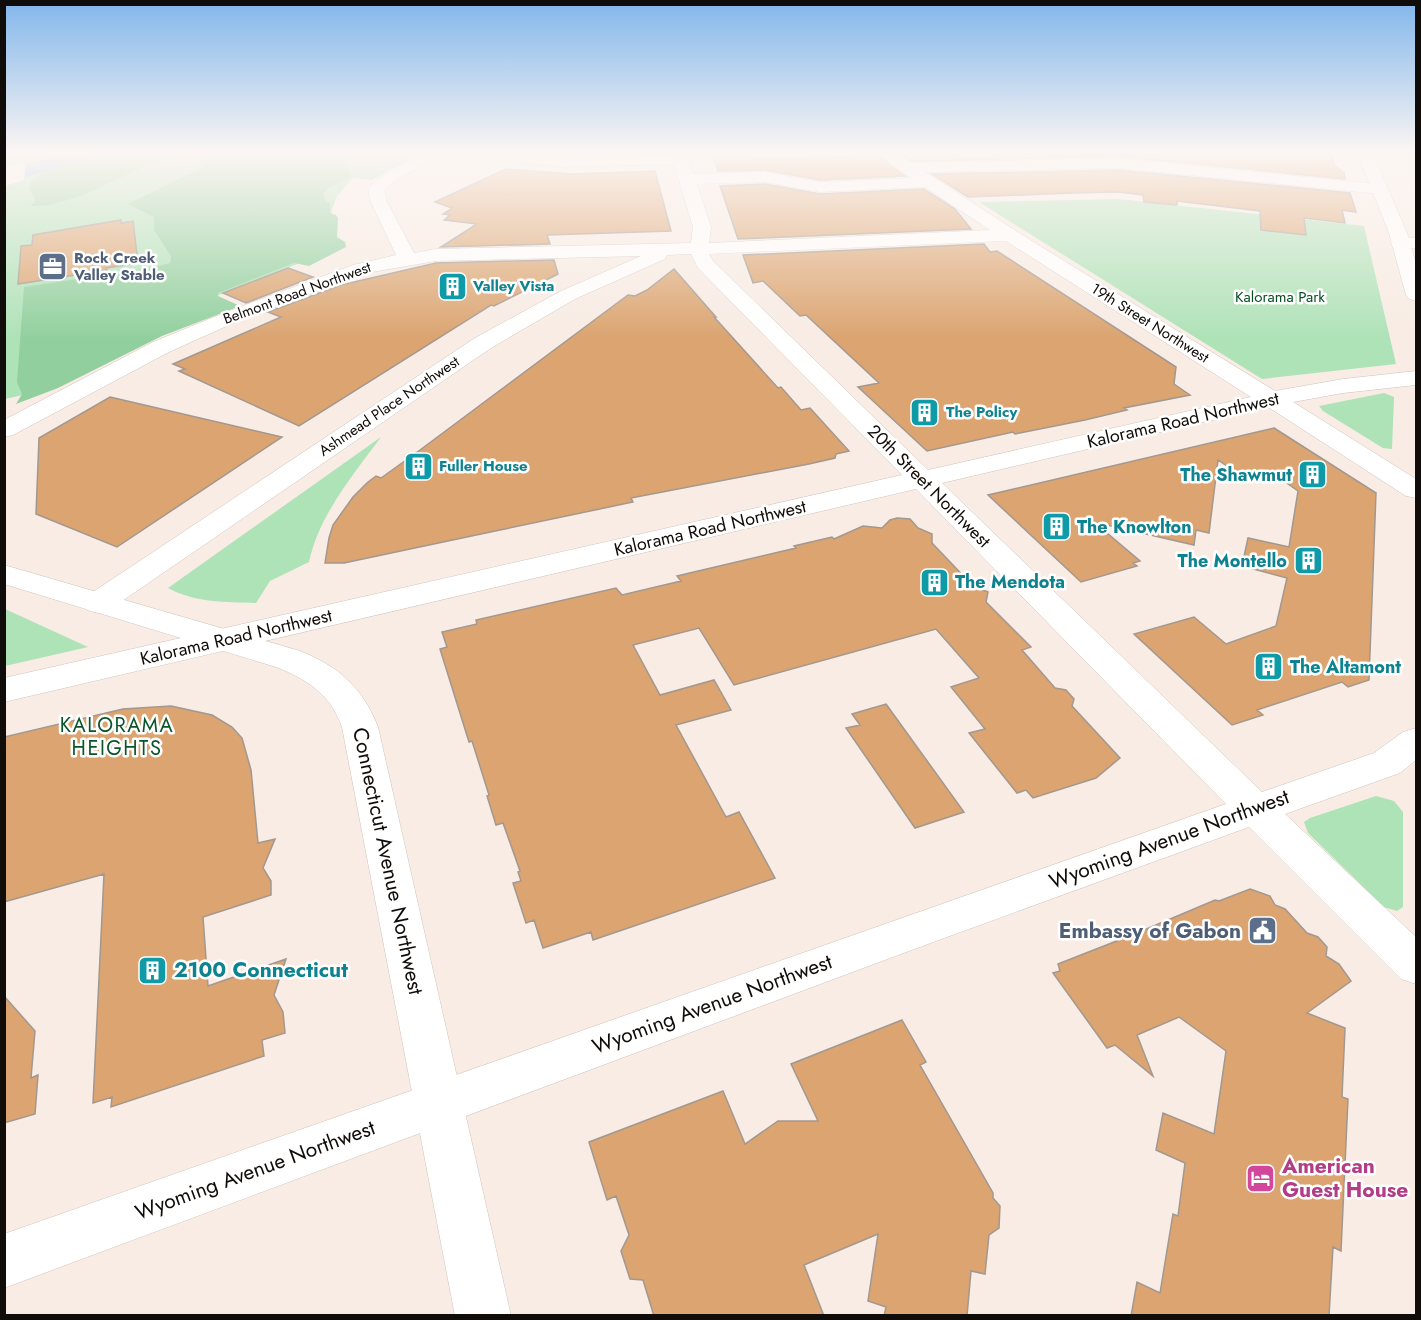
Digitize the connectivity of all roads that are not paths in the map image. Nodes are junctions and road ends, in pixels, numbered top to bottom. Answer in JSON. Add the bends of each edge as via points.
{"nodes":[{"id":1,"x":387,"y":216,"type":"edge"},
{"id":2,"x":697,"y":216,"type":"edge"},
{"id":3,"x":979,"y":216,"type":"edge"},
{"id":4,"x":1394,"y":216,"type":"edge"},
{"id":5,"x":1010,"y":235,"type":"junction"},
{"id":6,"x":1408,"y":243,"type":"edge"},
{"id":7,"x":699,"y":248,"type":"junction"},
{"id":8,"x":407,"y":258,"type":"junction"},
{"id":9,"x":1416,"y":295,"type":"edge"},
{"id":10,"x":1416,"y":378,"type":"edge"},
{"id":11,"x":1273,"y":399,"type":"junction"},
{"id":12,"x":4,"y":430,"type":"edge"},
{"id":13,"x":923,"y":479,"type":"junction"},
{"id":14,"x":1416,"y":490,"type":"edge"},
{"id":15,"x":4,"y":574,"type":"edge"},
{"id":16,"x":98,"y":603,"type":"junction"},
{"id":17,"x":224,"y":640,"type":"junction"},
{"id":18,"x":4,"y":690,"type":"edge"},
{"id":19,"x":1416,"y":741,"type":"edge"},
{"id":20,"x":1255,"y":809,"type":"junction"},
{"id":21,"x":1416,"y":965,"type":"edge"},
{"id":22,"x":438,"y":1103,"type":"junction"},
{"id":23,"x":4,"y":1261,"type":"edge"},
{"id":24,"x":483,"y":1316,"type":"edge"}],
"edges":[{"from":1,"to":8,"type":"street"},
{"from":2,"to":7,"type":"street","via":[[702,231]]},
{"from":3,"to":5,"type":"street","name":"19th Street Northwest"},
{"from":4,"to":6,"type":"street"},
{"from":5,"to":7,"type":"street","name":"Belmont Road Northwest"},
{"from":5,"to":11,"type":"street","name":"19th Street Northwest"},
{"from":6,"to":9,"type":"street"},
{"from":7,"to":8,"type":"street","name":"Belmont Road Northwest"},
{"from":7,"to":13,"type":"street","name":"20th Street Northwest","via":[[705,264]]},
{"from":7,"to":16,"type":"street","name":"Ashmead Place Northwest","via":[[654,256],[524,318]]},
{"from":8,"to":12,"type":"street","name":"Belmont Road Northwest","via":[[347,273],[209,326]]},
{"from":10,"to":11,"type":"street","name":"Kalorama Road Northwest"},
{"from":11,"to":13,"type":"street","name":"Kalorama Road Northwest"},
{"from":11,"to":14,"type":"street","name":"19th Street Northwest"},
{"from":13,"to":17,"type":"street","name":"Kalorama Road Northwest"},
{"from":13,"to":20,"type":"street","name":"20th Street Northwest"},
{"from":15,"to":16,"type":"street","name":"Connecticut Avenue Northwest"},
{"from":16,"to":17,"type":"street","name":"Connecticut Avenue Northwest"},
{"from":17,"to":18,"type":"street","name":"Kalorama Road Northwest"},
{"from":17,"to":22,"type":"street","name":"Connecticut Avenue Northwest","via":[[317,672],[340,690],[356,713]]},
{"from":19,"to":20,"type":"street","name":"Wyoming Avenue Northwest","via":[[1387,762]]},
{"from":20,"to":21,"type":"street","name":"20th Street Northwest"},
{"from":20,"to":22,"type":"street","name":"Wyoming Avenue Northwest"},
{"from":22,"to":23,"type":"street","name":"Wyoming Avenue Northwest"},
{"from":22,"to":24,"type":"street","name":"Connecticut Avenue Northwest"}]}
